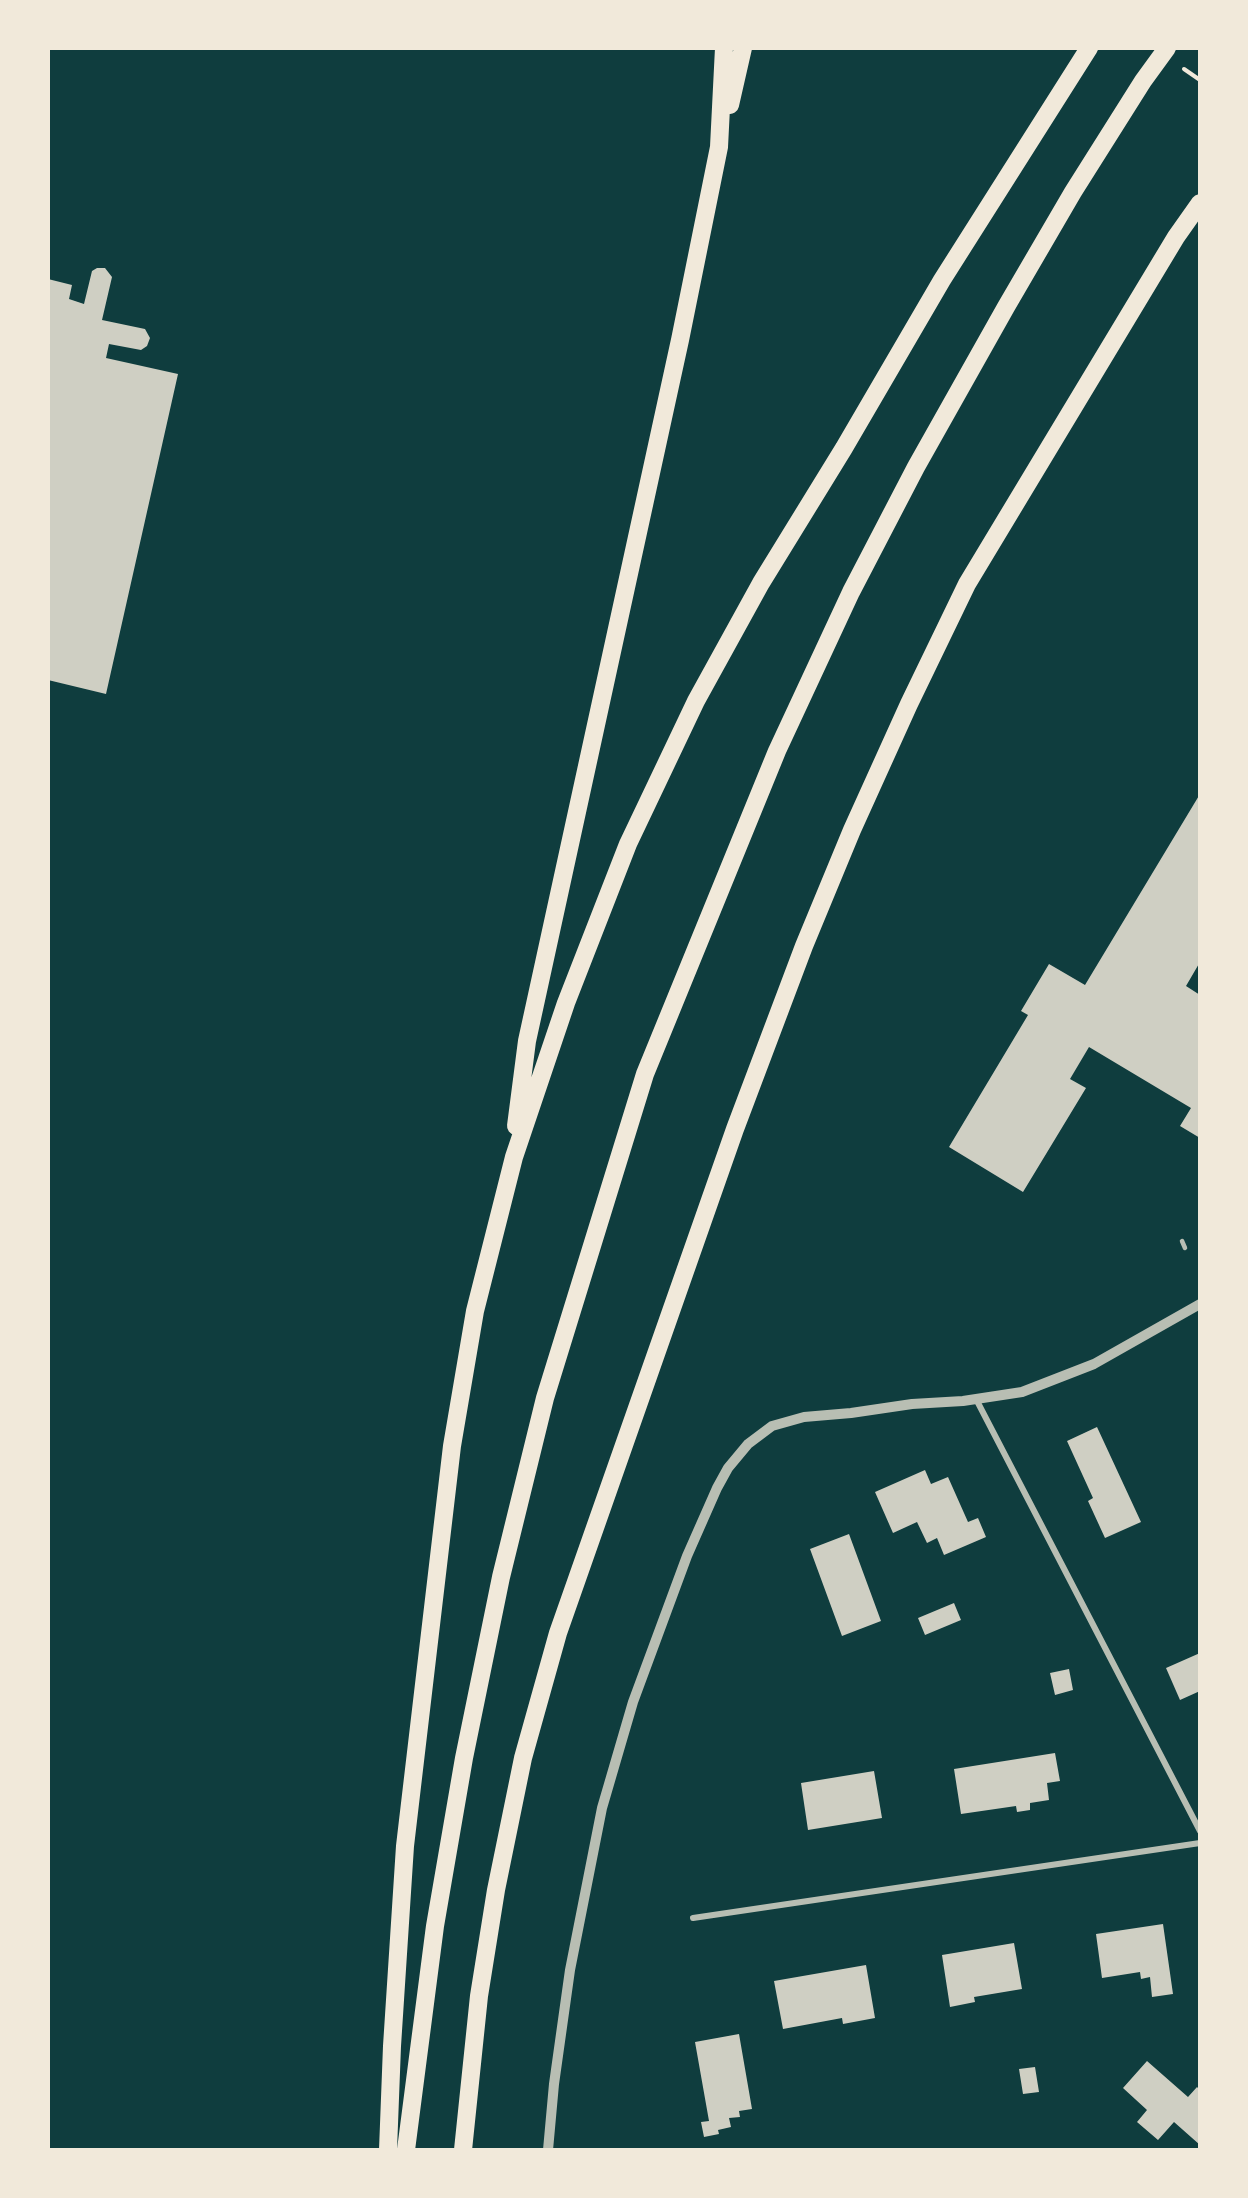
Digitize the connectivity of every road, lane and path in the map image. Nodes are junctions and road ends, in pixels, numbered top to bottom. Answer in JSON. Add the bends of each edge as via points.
{"nodes":[{"id":1,"x":724,"y":48,"type":"edge"},
{"id":2,"x":744,"y":48,"type":"edge"},
{"id":3,"x":1089,"y":48,"type":"edge"},
{"id":4,"x":1167,"y":48,"type":"edge"},
{"id":5,"x":719,"y":147,"type":"junction"},
{"id":6,"x":1200,"y":202,"type":"edge"},
{"id":7,"x":510,"y":1176,"type":"junction"},
{"id":8,"x":1182,"y":1241,"type":"dead end"},
{"id":9,"x":1185,"y":1248,"type":"dead end"},
{"id":10,"x":1200,"y":1304,"type":"edge"},
{"id":11,"x":976,"y":1400,"type":"junction"},
{"id":12,"x":1200,"y":1831,"type":"edge"},
{"id":13,"x":1200,"y":1843,"type":"edge"},
{"id":14,"x":693,"y":1918,"type":"dead end"},
{"id":15,"x":388,"y":2150,"type":"edge"},
{"id":16,"x":406,"y":2150,"type":"edge"},
{"id":17,"x":463,"y":2150,"type":"edge"},
{"id":18,"x":548,"y":2150,"type":"edge"}],
"edges":[{"from":1,"to":5,"type":"highway"},
{"from":2,"to":5,"type":"highway"},
{"from":3,"to":7,"type":"highway","via":[[942,280],[761,583],[696,700],[628,844],[566,1003]]},
{"from":4,"to":16,"type":"highway","via":[[1073,192],[1017,288],[851,592],[777,751],[645,1074],[545,1398],[501,1577],[435,1926]]},
{"from":5,"to":7,"type":"highway","via":[[527,1041]]},
{"from":6,"to":17,"type":"highway","via":[[967,584],[852,830],[800,957],[735,1129],[558,1633],[523,1758],[496,1890],[479,1996]]},
{"from":7,"to":15,"type":"highway","via":[[475,1311],[450,1457],[405,1846]]},
{"from":8,"to":9,"type":"lane"},
{"from":10,"to":11,"type":"street","via":[[1094,1364],[1022,1392]]},
{"from":11,"to":12,"type":"street"},
{"from":11,"to":18,"type":"street","via":[[804,1417],[772,1426],[748,1444],[728,1468],[687,1556],[633,1702],[602,1808],[570,1970]]},
{"from":13,"to":14,"type":"street"}]}
